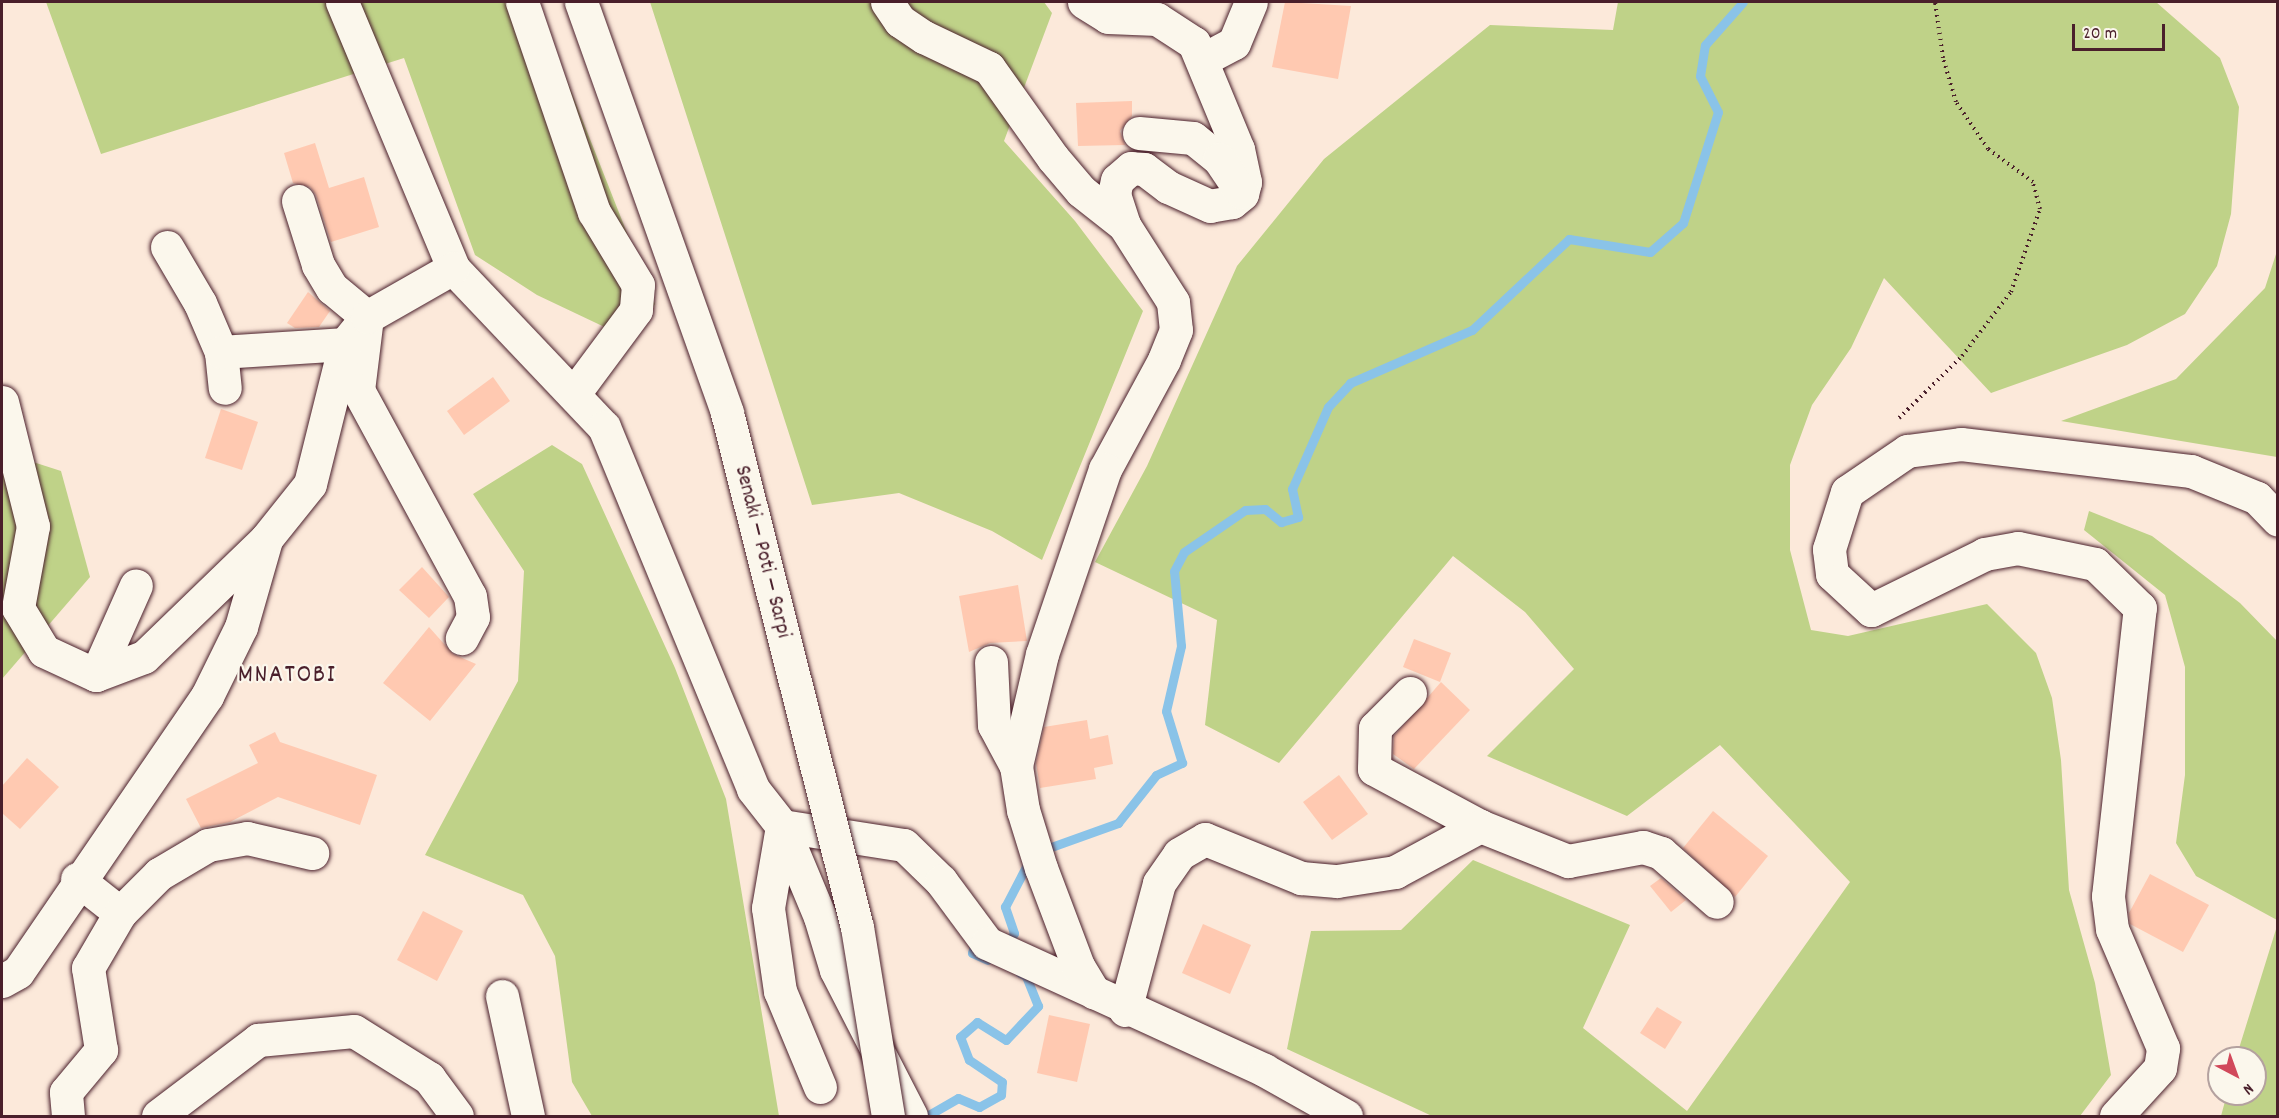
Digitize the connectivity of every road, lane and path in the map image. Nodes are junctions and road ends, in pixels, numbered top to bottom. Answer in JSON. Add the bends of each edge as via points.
{"nodes":[{"id":1,"x":342,"y":2,"type":"edge"},
{"id":2,"x":522,"y":2,"type":"edge"},
{"id":3,"x":581,"y":2,"type":"edge"},
{"id":4,"x":887,"y":2,"type":"edge"},
{"id":5,"x":1084,"y":2,"type":"edge"},
{"id":6,"x":1251,"y":2,"type":"edge"},
{"id":7,"x":1935,"y":2,"type":"edge"},
{"id":8,"x":1202,"y":60,"type":"junction"},
{"id":9,"x":1139,"y":133,"type":"dead end"},
{"id":10,"x":1242,"y":194,"type":"junction"},
{"id":11,"x":298,"y":201,"type":"dead end"},
{"id":12,"x":1124,"y":225,"type":"junction"},
{"id":13,"x":167,"y":247,"type":"dead end"},
{"id":14,"x":453,"y":267,"type":"junction"},
{"id":15,"x":367,"y":317,"type":"junction"},
{"id":16,"x":345,"y":344,"type":"junction"},
{"id":17,"x":221,"y":352,"type":"junction"},
{"id":18,"x":225,"y":388,"type":"dead end"},
{"id":19,"x":575,"y":392,"type":"junction"},
{"id":20,"x":2,"y":402,"type":"edge"},
{"id":21,"x":1893,"y":424,"type":"dead end"},
{"id":22,"x":2277,"y":520,"type":"edge"},
{"id":23,"x":266,"y":539,"type":"junction"},
{"id":24,"x":136,"y":585,"type":"dead end"},
{"id":25,"x":462,"y":638,"type":"dead end"},
{"id":26,"x":992,"y":662,"type":"dead end"},
{"id":27,"x":96,"y":675,"type":"junction"},
{"id":28,"x":1410,"y":693,"type":"dead end"},
{"id":29,"x":1016,"y":766,"type":"junction"},
{"id":30,"x":782,"y":826,"type":"junction"},
{"id":31,"x":1480,"y":826,"type":"junction"},
{"id":32,"x":312,"y":853,"type":"dead end"},
{"id":33,"x":77,"y":879,"type":"junction"},
{"id":34,"x":1717,"y":902,"type":"dead end"},
{"id":35,"x":120,"y":913,"type":"junction"},
{"id":36,"x":2,"y":981,"type":"edge"},
{"id":37,"x":1094,"y":993,"type":"junction"},
{"id":38,"x":502,"y":996,"type":"dead end"},
{"id":39,"x":1125,"y":1010,"type":"junction"},
{"id":40,"x":820,"y":1086,"type":"dead end"},
{"id":41,"x":2118,"y":1115,"type":"edge"},
{"id":42,"x":68,"y":1116,"type":"edge"},
{"id":43,"x":158,"y":1116,"type":"edge"},
{"id":44,"x":457,"y":1116,"type":"edge"},
{"id":45,"x":528,"y":1116,"type":"edge"},
{"id":46,"x":888,"y":1116,"type":"edge"},
{"id":47,"x":911,"y":1116,"type":"edge"},
{"id":48,"x":1346,"y":1116,"type":"edge"}],
"edges":[{"from":1,"to":14,"type":"main road"},
{"from":2,"to":19,"type":"main road","via":[[590,202],[638,285],[636,310]]},
{"from":3,"to":46,"type":"main road","name":"Senaki — Poti — Sarpi","bridge":true,"via":[[727,413],[857,927]]},
{"from":4,"to":12,"type":"main road","via":[[900,21],[924,38],[989,68],[1080,190]]},
{"from":5,"to":8,"type":"main road","via":[[1108,17],[1157,19],[1194,43]]},
{"from":6,"to":8,"type":"main road","via":[[1234,43]]},
{"from":7,"to":21,"type":"path","via":[[1956,102],[1988,149],[2033,182],[2040,208],[2011,292],[1962,356]]},
{"from":8,"to":10,"type":"main road","via":[[1238,149],[1245,182]]},
{"from":9,"to":10,"type":"main road","via":[[1193,138],[1219,159]]},
{"from":10,"to":12,"type":"main road","via":[[1210,206],[1168,187],[1144,169],[1131,168],[1117,180],[1114,194]]},
{"from":11,"to":15,"type":"main road","via":[[318,264],[332,288]]},
{"from":12,"to":29,"type":"main road","via":[[1173,302],[1176,330],[1105,469],[1042,654]]},
{"from":13,"to":17,"type":"main road","via":[[200,303]]},
{"from":14,"to":15,"type":"main road"},
{"from":14,"to":19,"type":"main road"},
{"from":15,"to":16,"type":"main road"},
{"from":15,"to":25,"type":"main road","via":[[358,390],[470,596],[473,617]]},
{"from":16,"to":17,"type":"main road"},
{"from":16,"to":23,"type":"main road","via":[[310,484]]},
{"from":17,"to":18,"type":"main road"},
{"from":19,"to":30,"type":"main road","via":[[604,427],[753,789]]},
{"from":20,"to":27,"type":"main road","via":[[33,526],[18,608],[44,651]]},
{"from":22,"to":41,"type":"main road","via":[[2257,498],[2191,471],[1961,444],[1907,451],[1847,492],[1829,549],[1832,574],[1870,610],[1984,554],[2018,548],[2095,564],[2140,609],[2108,896],[2112,929],[2163,1048],[2160,1068]]},
{"from":23,"to":27,"type":"main road","via":[[144,657]]},
{"from":23,"to":33,"type":"main road","via":[[241,627],[207,696]]},
{"from":24,"to":27,"type":"main road"},
{"from":26,"to":29,"type":"main road","via":[[994,726]]},
{"from":28,"to":31,"type":"main road","via":[[1375,728],[1374,769]]},
{"from":29,"to":37,"type":"main road","via":[[1023,810],[1041,868],[1078,966]]},
{"from":30,"to":37,"type":"main road","via":[[904,845],[941,880],[987,943]]},
{"from":30,"to":40,"type":"main road","via":[[768,908],[774,955],[780,991]]},
{"from":30,"to":47,"type":"main road","via":[[820,917],[836,970]]},
{"from":31,"to":34,"type":"main road","via":[[1568,861],[1642,847],[1661,853]]},
{"from":31,"to":39,"type":"main road","via":[[1395,872],[1337,881],[1301,878],[1205,839],[1179,854],[1159,883]]},
{"from":32,"to":35,"type":"main road","via":[[247,838],[208,845],[159,873]]},
{"from":33,"to":35,"type":"main road"},
{"from":33,"to":36,"type":"main road","via":[[18,972]]},
{"from":35,"to":42,"type":"main road","via":[[88,968],[101,1050],[66,1092]]},
{"from":37,"to":39,"type":"main road"},
{"from":38,"to":45,"type":"main road"},
{"from":39,"to":48,"type":"main road","via":[[1264,1070]]},
{"from":43,"to":44,"type":"main road","via":[[258,1040],[354,1031],[429,1078]]}]}
